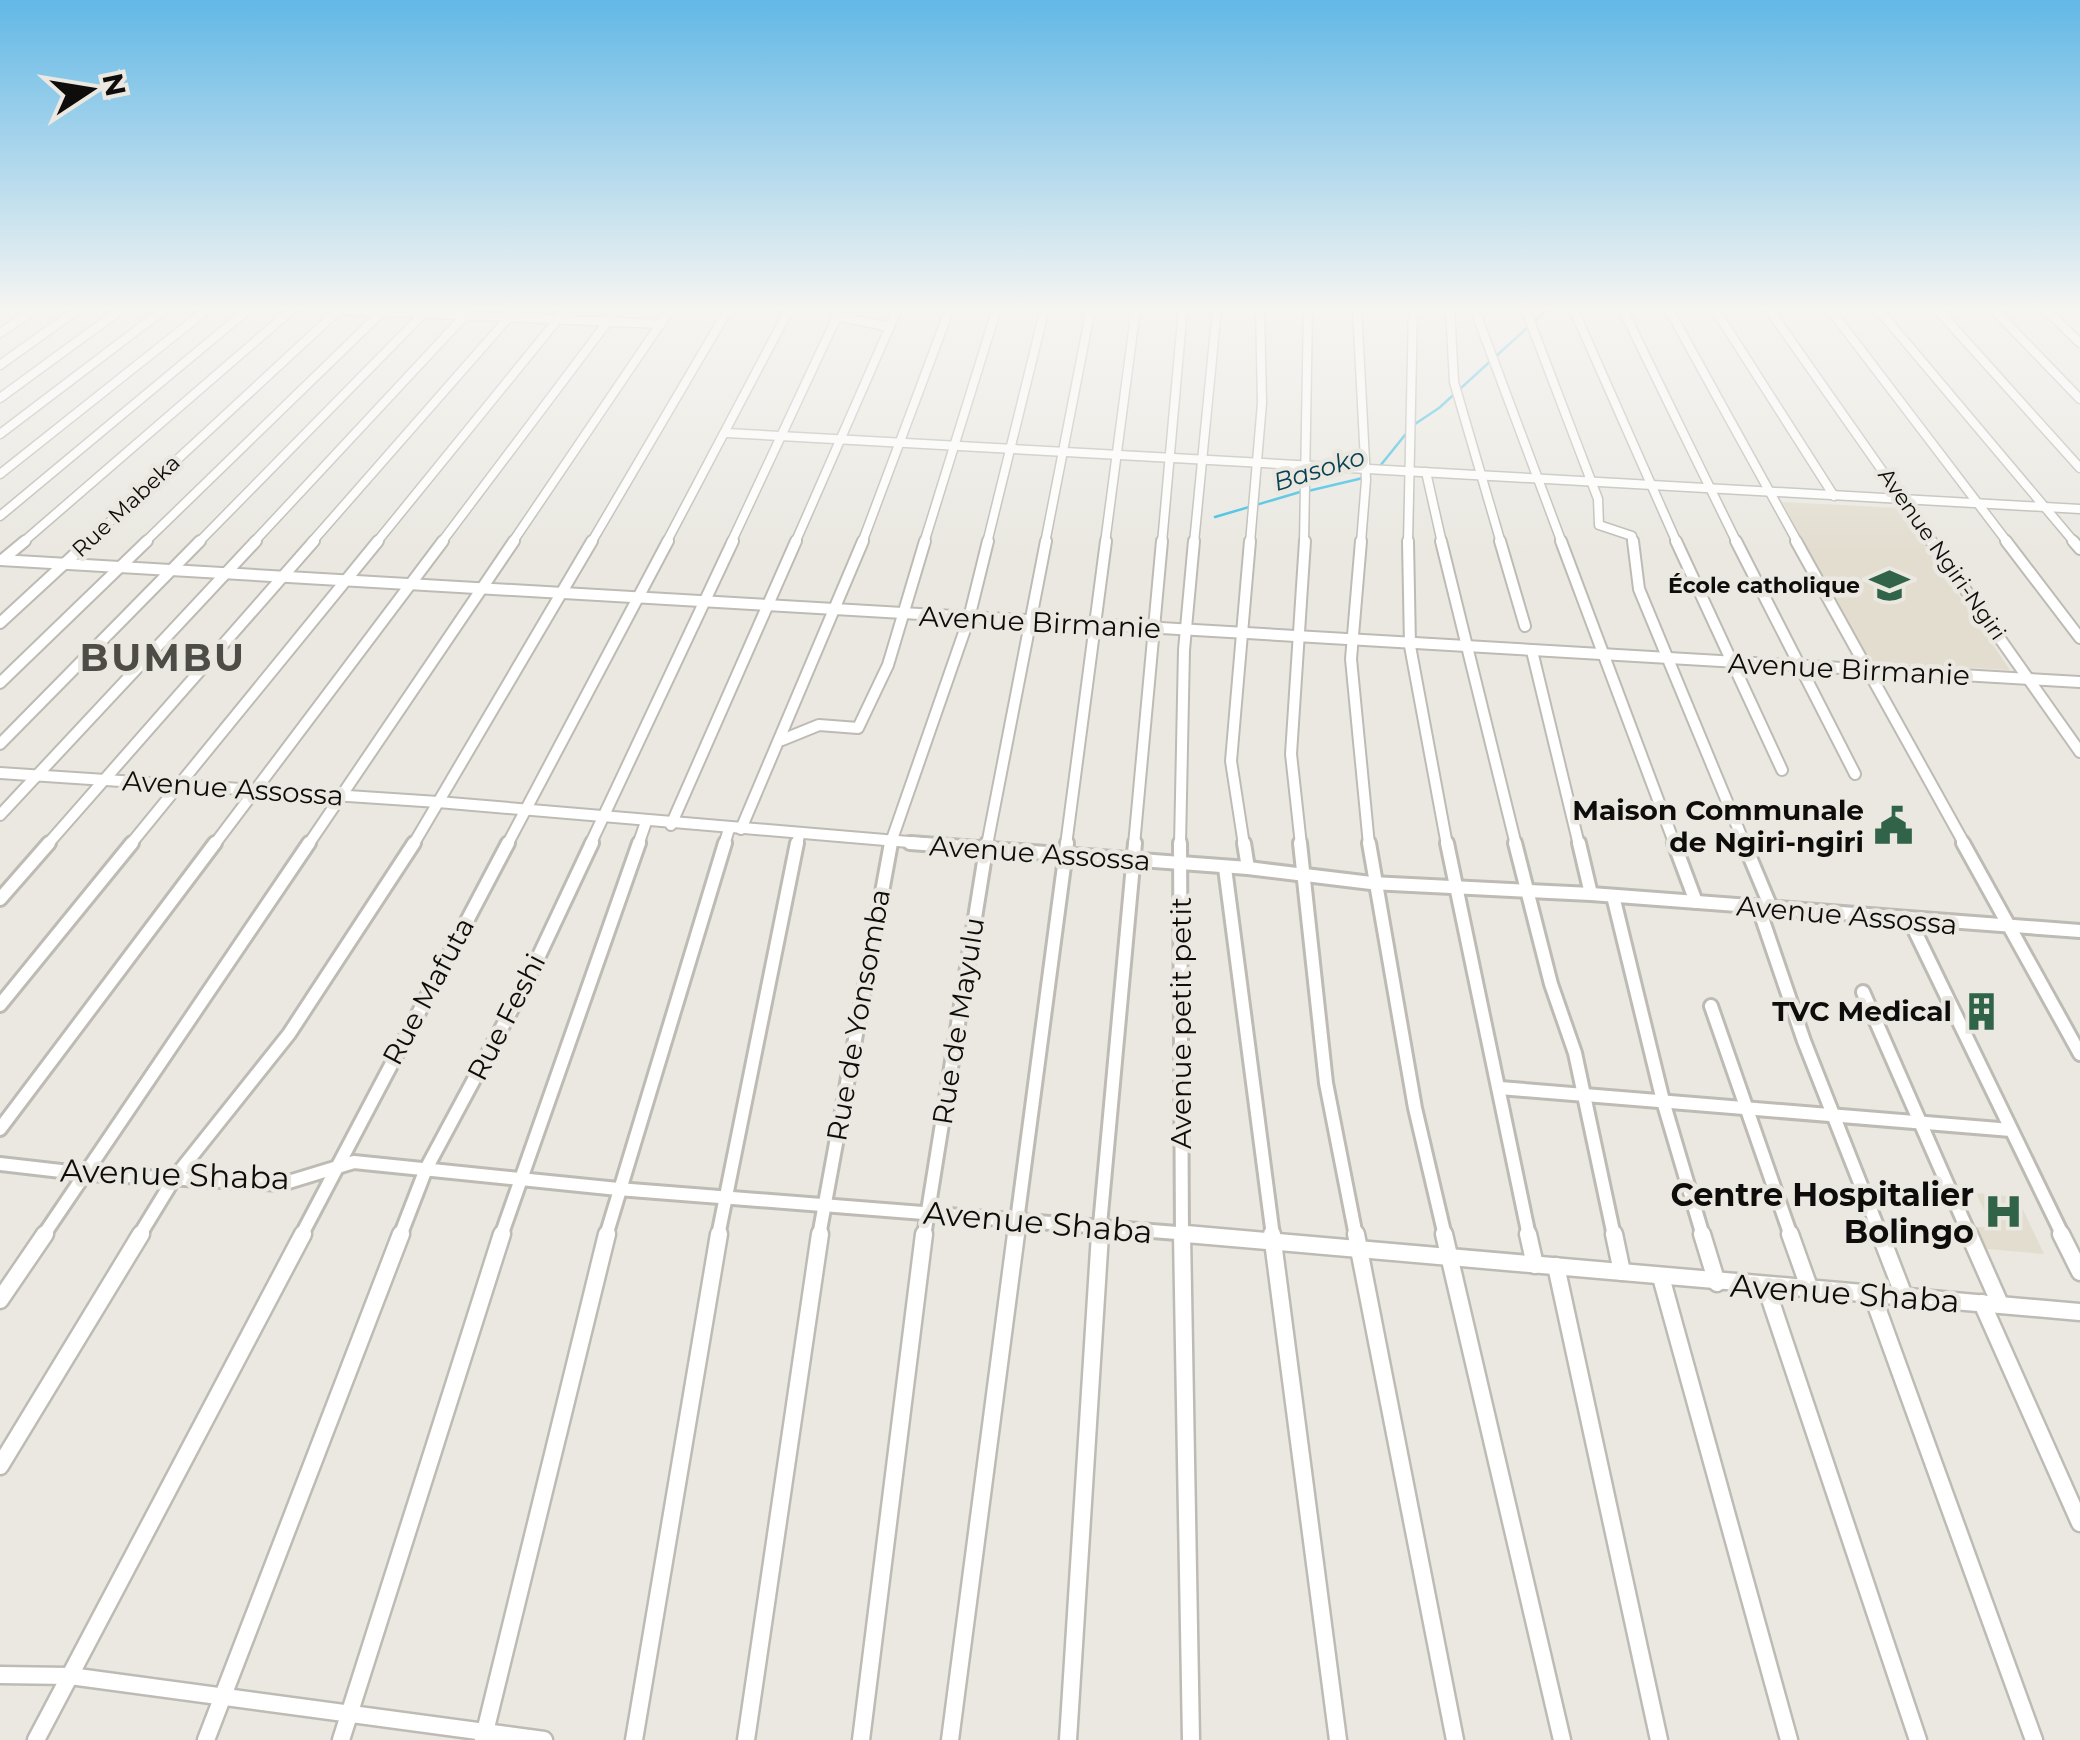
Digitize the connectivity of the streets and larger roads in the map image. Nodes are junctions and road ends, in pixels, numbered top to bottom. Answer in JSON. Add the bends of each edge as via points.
{"nodes":[{"id":1,"x":59,"y":389,"type":"edge"},
{"id":2,"x":107,"y":389,"type":"edge"},
{"id":3,"x":152,"y":389,"type":"edge"},
{"id":4,"x":200,"y":389,"type":"edge"},
{"id":5,"x":253,"y":389,"type":"edge"},
{"id":6,"x":302,"y":389,"type":"edge"},
{"id":7,"x":349,"y":389,"type":"edge"},
{"id":8,"x":396,"y":389,"type":"edge"},
{"id":9,"x":445,"y":389,"type":"edge"},
{"id":10,"x":500,"y":389,"type":"edge"},
{"id":11,"x":557,"y":389,"type":"edge"},
{"id":12,"x":616,"y":389,"type":"edge"},
{"id":13,"x":681,"y":389,"type":"edge"},
{"id":14,"x":749,"y":389,"type":"edge"},
{"id":15,"x":801,"y":389,"type":"edge"},
{"id":16,"x":862,"y":389,"type":"edge"},
{"id":17,"x":920,"y":389,"type":"edge"},
{"id":18,"x":972,"y":389,"type":"edge"},
{"id":19,"x":1025,"y":389,"type":"edge"},
{"id":20,"x":1076,"y":389,"type":"edge"},
{"id":21,"x":1125,"y":389,"type":"edge"},
{"id":22,"x":1175,"y":389,"type":"edge"},
{"id":23,"x":1212,"y":389,"type":"edge"},
{"id":24,"x":1262,"y":389,"type":"edge"},
{"id":25,"x":1308,"y":389,"type":"edge"},
{"id":26,"x":1361,"y":389,"type":"edge"},
{"id":27,"x":1410,"y":389,"type":"edge"},
{"id":28,"x":1456,"y":389,"type":"edge"},
{"id":29,"x":1506,"y":389,"type":"edge"},
{"id":30,"x":1555,"y":389,"type":"edge"},
{"id":31,"x":1607,"y":389,"type":"edge"},
{"id":32,"x":1661,"y":389,"type":"edge"},
{"id":33,"x":1712,"y":389,"type":"edge"},
{"id":34,"x":1766,"y":389,"type":"edge"},
{"id":35,"x":1826,"y":389,"type":"edge"},
{"id":36,"x":1891,"y":389,"type":"edge"},
{"id":37,"x":1945,"y":389,"type":"edge"},
{"id":38,"x":2009,"y":389,"type":"edge"},
{"id":39,"x":727,"y":433,"type":"junction"},
{"id":40,"x":0,"y":434,"type":"edge"},
{"id":41,"x":778,"y":436,"type":"junction"},
{"id":42,"x":840,"y":438,"type":"junction"},
{"id":43,"x":900,"y":442,"type":"junction"},
{"id":44,"x":954,"y":444,"type":"junction"},
{"id":45,"x":1011,"y":448,"type":"junction"},
{"id":46,"x":1064,"y":450,"type":"junction"},
{"id":47,"x":1116,"y":454,"type":"junction"},
{"id":48,"x":1170,"y":455,"type":"junction"},
{"id":49,"x":1208,"y":459,"type":"junction"},
{"id":50,"x":1256,"y":461,"type":"junction"},
{"id":51,"x":1308,"y":465,"type":"junction"},
{"id":52,"x":2080,"y":468,"type":"edge"},
{"id":53,"x":1365,"y":469,"type":"junction"},
{"id":54,"x":1407,"y":472,"type":"junction"},
{"id":55,"x":1426,"y":472,"type":"junction"},
{"id":56,"x":0,"y":474,"type":"edge"},
{"id":57,"x":1482,"y":475,"type":"junction"},
{"id":58,"x":1541,"y":478,"type":"junction"},
{"id":59,"x":1589,"y":481,"type":"junction"},
{"id":60,"x":1652,"y":485,"type":"junction"},
{"id":61,"x":1709,"y":488,"type":"junction"},
{"id":62,"x":1767,"y":492,"type":"junction"},
{"id":63,"x":1834,"y":496,"type":"junction"},
{"id":64,"x":1904,"y":500,"type":"junction"},
{"id":65,"x":1978,"y":503,"type":"junction"},
{"id":66,"x":2044,"y":507,"type":"junction"},
{"id":67,"x":2080,"y":508,"type":"edge"},
{"id":68,"x":0,"y":516,"type":"edge"},
{"id":69,"x":2080,"y":549,"type":"edge"},
{"id":70,"x":1,"y":561,"type":"edge"},
{"id":71,"x":64,"y":564,"type":"junction"},
{"id":72,"x":120,"y":566,"type":"junction"},
{"id":73,"x":171,"y":569,"type":"junction"},
{"id":74,"x":224,"y":573,"type":"junction"},
{"id":75,"x":280,"y":576,"type":"junction"},
{"id":76,"x":343,"y":580,"type":"junction"},
{"id":77,"x":410,"y":585,"type":"junction"},
{"id":78,"x":480,"y":589,"type":"junction"},
{"id":79,"x":561,"y":594,"type":"junction"},
{"id":80,"x":637,"y":600,"type":"junction"},
{"id":81,"x":704,"y":604,"type":"junction"},
{"id":82,"x":768,"y":608,"type":"junction"},
{"id":83,"x":837,"y":610,"type":"junction"},
{"id":84,"x":904,"y":614,"type":"junction"},
{"id":85,"x":969,"y":618,"type":"junction"},
{"id":86,"x":1028,"y":622,"type":"junction"},
{"id":87,"x":0,"y":623,"type":"edge"},
{"id":88,"x":1093,"y":625,"type":"junction"},
{"id":89,"x":1525,"y":626,"type":"dead end"},
{"id":90,"x":1152,"y":628,"type":"junction"},
{"id":91,"x":1187,"y":630,"type":"junction"},
{"id":92,"x":1243,"y":634,"type":"junction"},
{"id":93,"x":1301,"y":637,"type":"junction"},
{"id":94,"x":2080,"y":638,"type":"edge"},
{"id":95,"x":1352,"y":640,"type":"junction"},
{"id":96,"x":1410,"y":646,"type":"junction"},
{"id":97,"x":1464,"y":648,"type":"junction"},
{"id":98,"x":1532,"y":651,"type":"junction"},
{"id":99,"x":1606,"y":654,"type":"junction"},
{"id":100,"x":1668,"y":658,"type":"junction"},
{"id":101,"x":1733,"y":662,"type":"junction"},
{"id":102,"x":1796,"y":665,"type":"junction"},
{"id":103,"x":1864,"y":669,"type":"junction"},
{"id":104,"x":2030,"y":679,"type":"junction"},
{"id":105,"x":0,"y":682,"type":"edge"},
{"id":106,"x":2080,"y":682,"type":"edge"},
{"id":107,"x":782,"y":740,"type":"junction"},
{"id":108,"x":0,"y":744,"type":"edge"},
{"id":109,"x":2080,"y":752,"type":"edge"},
{"id":110,"x":1782,"y":770,"type":"dead end"},
{"id":111,"x":0,"y":773,"type":"edge"},
{"id":112,"x":1855,"y":774,"type":"dead end"},
{"id":113,"x":37,"y":775,"type":"junction"},
{"id":114,"x":106,"y":779,"type":"junction"},
{"id":115,"x":181,"y":784,"type":"junction"},
{"id":116,"x":257,"y":790,"type":"junction"},
{"id":117,"x":340,"y":795,"type":"junction"},
{"id":118,"x":438,"y":802,"type":"junction"},
{"id":119,"x":526,"y":809,"type":"junction"},
{"id":120,"x":0,"y":815,"type":"edge"},
{"id":121,"x":604,"y":817,"type":"junction"},
{"id":122,"x":646,"y":822,"type":"junction"},
{"id":123,"x":671,"y":825,"type":"junction"},
{"id":124,"x":735,"y":829,"type":"junction"},
{"id":125,"x":800,"y":835,"type":"junction"},
{"id":126,"x":891,"y":841,"type":"junction"},
{"id":127,"x":986,"y":850,"type":"junction"},
{"id":128,"x":1064,"y":853,"type":"junction"},
{"id":129,"x":1132,"y":859,"type":"junction"},
{"id":130,"x":1180,"y":864,"type":"junction"},
{"id":131,"x":1225,"y":868,"type":"junction"},
{"id":132,"x":1248,"y":868,"type":"junction"},
{"id":133,"x":1304,"y":877,"type":"junction"},
{"id":134,"x":1373,"y":883,"type":"junction"},
{"id":135,"x":1455,"y":886,"type":"junction"},
{"id":136,"x":1528,"y":890,"type":"junction"},
{"id":137,"x":1591,"y":894,"type":"junction"},
{"id":138,"x":1613,"y":896,"type":"junction"},
{"id":139,"x":0,"y":899,"type":"edge"},
{"id":140,"x":1696,"y":902,"type":"junction"},
{"id":141,"x":1766,"y":910,"type":"junction"},
{"id":142,"x":1910,"y":921,"type":"junction"},
{"id":143,"x":2009,"y":928,"type":"junction"},
{"id":144,"x":2080,"y":931,"type":"edge"},
{"id":145,"x":1863,"y":992,"type":"dead end"},
{"id":146,"x":0,"y":1005,"type":"edge"},
{"id":147,"x":1711,"y":1006,"type":"dead end"},
{"id":148,"x":2080,"y":1054,"type":"edge"},
{"id":149,"x":1500,"y":1088,"type":"junction"},
{"id":150,"x":1585,"y":1094,"type":"junction"},
{"id":151,"x":1663,"y":1101,"type":"junction"},
{"id":152,"x":1746,"y":1107,"type":"junction"},
{"id":153,"x":1833,"y":1115,"type":"junction"},
{"id":154,"x":1921,"y":1121,"type":"junction"},
{"id":155,"x":0,"y":1129,"type":"edge"},
{"id":156,"x":2012,"y":1130,"type":"junction"},
{"id":157,"x":0,"y":1164,"type":"edge"},
{"id":158,"x":337,"y":1165,"type":"junction"},
{"id":159,"x":426,"y":1169,"type":"junction"},
{"id":160,"x":87,"y":1174,"type":"junction"},
{"id":161,"x":175,"y":1177,"type":"junction"},
{"id":162,"x":520,"y":1179,"type":"junction"},
{"id":163,"x":618,"y":1188,"type":"junction"},
{"id":164,"x":725,"y":1196,"type":"junction"},
{"id":165,"x":824,"y":1204,"type":"junction"},
{"id":166,"x":927,"y":1212,"type":"junction"},
{"id":167,"x":1017,"y":1220,"type":"junction"},
{"id":168,"x":1100,"y":1226,"type":"junction"},
{"id":169,"x":1183,"y":1234,"type":"junction"},
{"id":170,"x":1271,"y":1241,"type":"junction"},
{"id":171,"x":1358,"y":1248,"type":"junction"},
{"id":172,"x":1452,"y":1257,"type":"junction"},
{"id":173,"x":1536,"y":1265,"type":"junction"},
{"id":174,"x":1556,"y":1266,"type":"junction"},
{"id":175,"x":1622,"y":1272,"type":"junction"},
{"id":176,"x":2080,"y":1272,"type":"edge"},
{"id":177,"x":1661,"y":1276,"type":"junction"},
{"id":178,"x":1717,"y":1283,"type":"junction"},
{"id":179,"x":1766,"y":1287,"type":"junction"},
{"id":180,"x":1810,"y":1290,"type":"junction"},
{"id":181,"x":1872,"y":1294,"type":"junction"},
{"id":182,"x":1904,"y":1296,"type":"junction"},
{"id":183,"x":0,"y":1300,"type":"edge"},
{"id":184,"x":1982,"y":1303,"type":"junction"},
{"id":185,"x":2000,"y":1304,"type":"junction"},
{"id":186,"x":2080,"y":1312,"type":"edge"},
{"id":187,"x":0,"y":1466,"type":"edge"},
{"id":188,"x":2080,"y":1524,"type":"edge"},
{"id":189,"x":0,"y":1675,"type":"edge"},
{"id":190,"x":70,"y":1676,"type":"junction"},
{"id":191,"x":221,"y":1698,"type":"junction"},
{"id":192,"x":350,"y":1713,"type":"junction"},
{"id":193,"x":484,"y":1736,"type":"edge"},
{"id":194,"x":36,"y":1740,"type":"edge"},
{"id":195,"x":206,"y":1740,"type":"edge"},
{"id":196,"x":341,"y":1740,"type":"edge"},
{"id":197,"x":544,"y":1740,"type":"edge"},
{"id":198,"x":634,"y":1740,"type":"edge"},
{"id":199,"x":746,"y":1740,"type":"edge"},
{"id":200,"x":861,"y":1740,"type":"edge"},
{"id":201,"x":950,"y":1740,"type":"edge"},
{"id":202,"x":1068,"y":1740,"type":"edge"},
{"id":203,"x":1191,"y":1740,"type":"edge"},
{"id":204,"x":1338,"y":1740,"type":"edge"},
{"id":205,"x":1454,"y":1740,"type":"edge"},
{"id":206,"x":1562,"y":1740,"type":"edge"},
{"id":207,"x":1659,"y":1740,"type":"edge"},
{"id":208,"x":1789,"y":1740,"type":"edge"},
{"id":209,"x":1918,"y":1740,"type":"edge"},
{"id":210,"x":2034,"y":1740,"type":"edge"}],
"edges":[{"from":1,"to":40,"type":"street"},
{"from":2,"to":56,"type":"street"},
{"from":3,"to":68,"type":"street"},
{"from":4,"to":70,"type":"street"},
{"from":5,"to":71,"type":"street","name":"Rue Mabeka"},
{"from":6,"to":72,"type":"street"},
{"from":7,"to":73,"type":"street"},
{"from":8,"to":74,"type":"street"},
{"from":9,"to":75,"type":"street"},
{"from":10,"to":76,"type":"street"},
{"from":11,"to":77,"type":"street"},
{"from":12,"to":78,"type":"street"},
{"from":13,"to":79,"type":"street"},
{"from":14,"to":39,"type":"street","name":"Rue Mafuta"},
{"from":15,"to":41,"type":"street","name":"Rue Feshi"},
{"from":16,"to":42,"type":"street"},
{"from":17,"to":43,"type":"street"},
{"from":18,"to":44,"type":"street"},
{"from":19,"to":45,"type":"street","name":"Rue de Yonsomba"},
{"from":20,"to":46,"type":"street","name":"Rue de Mayulu"},
{"from":21,"to":47,"type":"street"},
{"from":22,"to":48,"type":"street"},
{"from":23,"to":49,"type":"street","name":"Avenue petit petit"},
{"from":24,"to":50,"type":"street"},
{"from":25,"to":51,"type":"street"},
{"from":26,"to":53,"type":"street"},
{"from":27,"to":54,"type":"street"},
{"from":28,"to":57,"type":"street"},
{"from":29,"to":58,"type":"street"},
{"from":30,"to":59,"type":"street"},
{"from":31,"to":60,"type":"street"},
{"from":32,"to":61,"type":"street"},
{"from":33,"to":62,"type":"street"},
{"from":34,"to":63,"type":"street"},
{"from":35,"to":64,"type":"street","name":"Avenue Ngiri-Ngiri"},
{"from":36,"to":65,"type":"street"},
{"from":37,"to":66,"type":"street"},
{"from":38,"to":52,"type":"street"},
{"from":39,"to":41,"type":"street"},
{"from":39,"to":80,"type":"street","name":"Rue Mafuta"},
{"from":41,"to":42,"type":"street"},
{"from":41,"to":81,"type":"street","name":"Rue Feshi"},
{"from":42,"to":43,"type":"street"},
{"from":42,"to":82,"type":"street"},
{"from":43,"to":44,"type":"street"},
{"from":43,"to":83,"type":"street"},
{"from":44,"to":45,"type":"street"},
{"from":44,"to":84,"type":"street"},
{"from":45,"to":46,"type":"street"},
{"from":45,"to":85,"type":"street","name":"Rue de Yonsomba"},
{"from":46,"to":47,"type":"street"},
{"from":46,"to":86,"type":"street","name":"Rue de Mayulu"},
{"from":47,"to":48,"type":"street"},
{"from":47,"to":88,"type":"street"},
{"from":48,"to":49,"type":"street"},
{"from":48,"to":90,"type":"street"},
{"from":49,"to":50,"type":"street"},
{"from":49,"to":91,"type":"street","name":"Avenue petit petit"},
{"from":50,"to":51,"type":"street"},
{"from":50,"to":92,"type":"street"},
{"from":51,"to":53,"type":"street"},
{"from":51,"to":93,"type":"street"},
{"from":53,"to":54,"type":"street"},
{"from":53,"to":95,"type":"street"},
{"from":54,"to":55,"type":"street"},
{"from":54,"to":96,"type":"street"},
{"from":55,"to":57,"type":"street"},
{"from":55,"to":97,"type":"street"},
{"from":57,"to":58,"type":"street"},
{"from":57,"to":89,"type":"street"},
{"from":58,"to":59,"type":"street"},
{"from":58,"to":99,"type":"street"},
{"from":59,"to":60,"type":"street"},
{"from":59,"to":100,"type":"street","via":[[1600,526],[1632,536],[1639,589]]},
{"from":60,"to":61,"type":"street"},
{"from":60,"to":101,"type":"street"},
{"from":61,"to":62,"type":"street"},
{"from":61,"to":102,"type":"street"},
{"from":62,"to":63,"type":"street"},
{"from":62,"to":103,"type":"street"},
{"from":63,"to":64,"type":"street"},
{"from":64,"to":65,"type":"street"},
{"from":64,"to":104,"type":"street","name":"Avenue Ngiri-Ngiri"},
{"from":65,"to":66,"type":"street"},
{"from":65,"to":94,"type":"street"},
{"from":66,"to":67,"type":"street"},
{"from":66,"to":69,"type":"street"},
{"from":70,"to":71,"type":"street","name":"Avenue Birmanie"},
{"from":71,"to":72,"type":"street","name":"Avenue Birmanie"},
{"from":71,"to":87,"type":"street","name":"Rue Mabeka"},
{"from":72,"to":73,"type":"street","name":"Avenue Birmanie"},
{"from":72,"to":105,"type":"street"},
{"from":73,"to":74,"type":"street","name":"Avenue Birmanie"},
{"from":73,"to":108,"type":"street"},
{"from":74,"to":75,"type":"street","name":"Avenue Birmanie"},
{"from":74,"to":113,"type":"street"},
{"from":75,"to":76,"type":"street","name":"Avenue Birmanie"},
{"from":75,"to":114,"type":"street"},
{"from":76,"to":77,"type":"street","name":"Avenue Birmanie"},
{"from":76,"to":115,"type":"street"},
{"from":77,"to":78,"type":"street","name":"Avenue Birmanie"},
{"from":77,"to":116,"type":"street"},
{"from":78,"to":79,"type":"street","name":"Avenue Birmanie"},
{"from":78,"to":117,"type":"street"},
{"from":79,"to":80,"type":"street","name":"Avenue Birmanie"},
{"from":79,"to":118,"type":"street"},
{"from":80,"to":81,"type":"street","name":"Avenue Birmanie"},
{"from":80,"to":119,"type":"street","name":"Rue Mafuta"},
{"from":81,"to":82,"type":"street","name":"Avenue Birmanie"},
{"from":81,"to":121,"type":"street","name":"Rue Feshi"},
{"from":82,"to":83,"type":"street","name":"Avenue Birmanie"},
{"from":82,"to":123,"type":"street"},
{"from":83,"to":84,"type":"street","name":"Avenue Birmanie"},
{"from":83,"to":107,"type":"street"},
{"from":84,"to":85,"type":"street","name":"Avenue Birmanie"},
{"from":84,"to":107,"type":"street","via":[[861,725],[819,725]]},
{"from":85,"to":86,"type":"street","name":"Avenue Birmanie"},
{"from":85,"to":126,"type":"street","name":"Rue de Yonsomba"},
{"from":86,"to":88,"type":"street","name":"Avenue Birmanie"},
{"from":86,"to":127,"type":"street","name":"Rue de Mayulu"},
{"from":88,"to":90,"type":"street","name":"Avenue Birmanie"},
{"from":88,"to":128,"type":"street"},
{"from":90,"to":91,"type":"street","name":"Avenue Birmanie"},
{"from":90,"to":129,"type":"street"},
{"from":91,"to":92,"type":"street","name":"Avenue Birmanie"},
{"from":91,"to":130,"type":"street","name":"Avenue petit petit"},
{"from":92,"to":93,"type":"street","name":"Avenue Birmanie"},
{"from":92,"to":132,"type":"street","via":[[1231,761]]},
{"from":93,"to":95,"type":"street","name":"Avenue Birmanie"},
{"from":93,"to":133,"type":"street","via":[[1291,754]]},
{"from":95,"to":96,"type":"street","name":"Avenue Birmanie"},
{"from":95,"to":134,"type":"street"},
{"from":96,"to":97,"type":"street","name":"Avenue Birmanie"},
{"from":96,"to":135,"type":"street"},
{"from":97,"to":98,"type":"street","name":"Avenue Birmanie"},
{"from":97,"to":136,"type":"street"},
{"from":98,"to":99,"type":"street","name":"Avenue Birmanie"},
{"from":98,"to":137,"type":"street"},
{"from":99,"to":100,"type":"street","name":"Avenue Birmanie"},
{"from":99,"to":140,"type":"street"},
{"from":100,"to":101,"type":"street","name":"Avenue Birmanie"},
{"from":100,"to":141,"type":"street"},
{"from":101,"to":102,"type":"street","name":"Avenue Birmanie"},
{"from":101,"to":110,"type":"street"},
{"from":102,"to":103,"type":"street","name":"Avenue Birmanie"},
{"from":102,"to":112,"type":"street"},
{"from":103,"to":104,"type":"street","name":"Avenue Birmanie"},
{"from":103,"to":143,"type":"street"},
{"from":104,"to":106,"type":"street","name":"Avenue Birmanie"},
{"from":104,"to":109,"type":"street","name":"Avenue Ngiri-Ngiri"},
{"from":107,"to":124,"type":"street"},
{"from":111,"to":113,"type":"street","name":"Avenue Assossa"},
{"from":113,"to":114,"type":"street","name":"Avenue Assossa"},
{"from":113,"to":120,"type":"street"},
{"from":114,"to":115,"type":"street","name":"Avenue Assossa"},
{"from":114,"to":139,"type":"street"},
{"from":115,"to":116,"type":"street","name":"Avenue Assossa"},
{"from":115,"to":146,"type":"street"},
{"from":116,"to":117,"type":"street","name":"Avenue Assossa"},
{"from":116,"to":155,"type":"street"},
{"from":117,"to":118,"type":"street","name":"Avenue Assossa"},
{"from":117,"to":160,"type":"street"},
{"from":118,"to":119,"type":"street","name":"Avenue Assossa"},
{"from":118,"to":161,"type":"street","via":[[290,1034]]},
{"from":119,"to":121,"type":"street","name":"Avenue Assossa"},
{"from":119,"to":158,"type":"street","name":"Rue Mafuta"},
{"from":121,"to":122,"type":"street","name":"Avenue Assossa"},
{"from":121,"to":159,"type":"street","name":"Rue Feshi"},
{"from":122,"to":123,"type":"street","name":"Avenue Assossa"},
{"from":122,"to":162,"type":"street"},
{"from":123,"to":124,"type":"street","name":"Avenue Assossa"},
{"from":124,"to":125,"type":"street","name":"Avenue Assossa"},
{"from":124,"to":163,"type":"street"},
{"from":125,"to":126,"type":"street","name":"Avenue Assossa"},
{"from":125,"to":164,"type":"street"},
{"from":126,"to":127,"type":"street","name":"Avenue Assossa"},
{"from":126,"to":165,"type":"street","name":"Rue de Yonsomba"},
{"from":127,"to":128,"type":"street","name":"Avenue Assossa"},
{"from":127,"to":166,"type":"street","name":"Rue de Mayulu"},
{"from":128,"to":129,"type":"street","name":"Avenue Assossa"},
{"from":128,"to":167,"type":"street"},
{"from":129,"to":130,"type":"street","name":"Avenue Assossa"},
{"from":129,"to":168,"type":"street"},
{"from":130,"to":131,"type":"street","name":"Avenue Assossa"},
{"from":130,"to":169,"type":"street","name":"Avenue petit petit"},
{"from":131,"to":132,"type":"street","name":"Avenue Assossa"},
{"from":131,"to":170,"type":"street"},
{"from":132,"to":133,"type":"street","name":"Avenue Assossa"},
{"from":133,"to":134,"type":"street","name":"Avenue Assossa"},
{"from":133,"to":171,"type":"street","via":[[1326,1082]]},
{"from":134,"to":135,"type":"street","name":"Avenue Assossa"},
{"from":134,"to":172,"type":"street","via":[[1415,1108]]},
{"from":135,"to":136,"type":"street","name":"Avenue Assossa"},
{"from":135,"to":149,"type":"street"},
{"from":136,"to":137,"type":"street","name":"Avenue Assossa"},
{"from":136,"to":150,"type":"street"},
{"from":137,"to":138,"type":"street","name":"Avenue Assossa"},
{"from":138,"to":140,"type":"street","name":"Avenue Assossa"},
{"from":138,"to":151,"type":"street"},
{"from":140,"to":141,"type":"street","name":"Avenue Assossa"},
{"from":141,"to":142,"type":"street","name":"Avenue Assossa"},
{"from":141,"to":153,"type":"street"},
{"from":142,"to":143,"type":"street","name":"Avenue Assossa"},
{"from":142,"to":156,"type":"street"},
{"from":143,"to":144,"type":"street","name":"Avenue Assossa"},
{"from":143,"to":148,"type":"street"},
{"from":145,"to":154,"type":"street"},
{"from":147,"to":152,"type":"street"},
{"from":149,"to":150,"type":"street"},
{"from":149,"to":173,"type":"street"},
{"from":150,"to":151,"type":"street"},
{"from":150,"to":175,"type":"street"},
{"from":151,"to":152,"type":"street"},
{"from":151,"to":178,"type":"street"},
{"from":152,"to":153,"type":"street"},
{"from":152,"to":180,"type":"street"},
{"from":153,"to":154,"type":"street"},
{"from":153,"to":182,"type":"street"},
{"from":154,"to":156,"type":"street"},
{"from":154,"to":185,"type":"street"},
{"from":156,"to":176,"type":"street"},
{"from":157,"to":160,"type":"street","name":"Avenue Shaba"},
{"from":158,"to":159,"type":"street","name":"Avenue Shaba"},
{"from":158,"to":161,"type":"street","name":"Avenue Shaba","via":[[282,1184]]},
{"from":158,"to":190,"type":"street","name":"Rue Mafuta"},
{"from":159,"to":162,"type":"street","name":"Avenue Shaba"},
{"from":159,"to":191,"type":"street","name":"Rue Feshi"},
{"from":160,"to":161,"type":"street","name":"Avenue Shaba"},
{"from":160,"to":183,"type":"street"},
{"from":161,"to":187,"type":"street"},
{"from":162,"to":163,"type":"street","name":"Avenue Shaba"},
{"from":162,"to":192,"type":"street"},
{"from":163,"to":164,"type":"street","name":"Avenue Shaba"},
{"from":163,"to":193,"type":"street"},
{"from":164,"to":165,"type":"street","name":"Avenue Shaba"},
{"from":164,"to":198,"type":"street"},
{"from":165,"to":166,"type":"street","name":"Avenue Shaba"},
{"from":165,"to":199,"type":"street","name":"Rue de Yonsomba"},
{"from":166,"to":167,"type":"street","name":"Avenue Shaba"},
{"from":166,"to":200,"type":"street","name":"Rue de Mayulu"},
{"from":167,"to":168,"type":"street","name":"Avenue Shaba"},
{"from":167,"to":201,"type":"street"},
{"from":168,"to":169,"type":"street","name":"Avenue Shaba"},
{"from":168,"to":202,"type":"street"},
{"from":169,"to":170,"type":"street","name":"Avenue Shaba"},
{"from":169,"to":203,"type":"street","name":"Avenue petit petit"},
{"from":170,"to":171,"type":"street","name":"Avenue Shaba"},
{"from":170,"to":204,"type":"street"},
{"from":171,"to":172,"type":"street","name":"Avenue Shaba"},
{"from":171,"to":205,"type":"street"},
{"from":172,"to":173,"type":"street","name":"Avenue Shaba"},
{"from":172,"to":206,"type":"street"},
{"from":173,"to":174,"type":"street","name":"Avenue Shaba"},
{"from":174,"to":175,"type":"street","name":"Avenue Shaba"},
{"from":174,"to":207,"type":"street"},
{"from":175,"to":177,"type":"street","name":"Avenue Shaba"},
{"from":177,"to":178,"type":"street","name":"Avenue Shaba"},
{"from":177,"to":208,"type":"street"},
{"from":178,"to":179,"type":"street","name":"Avenue Shaba"},
{"from":179,"to":180,"type":"street","name":"Avenue Shaba"},
{"from":179,"to":209,"type":"street"},
{"from":180,"to":181,"type":"street","name":"Avenue Shaba"},
{"from":181,"to":182,"type":"street","name":"Avenue Shaba"},
{"from":181,"to":210,"type":"street"},
{"from":182,"to":184,"type":"street","name":"Avenue Shaba"},
{"from":184,"to":185,"type":"street","name":"Avenue Shaba"},
{"from":184,"to":188,"type":"street"},
{"from":185,"to":186,"type":"street","name":"Avenue Shaba"},
{"from":189,"to":190,"type":"street"},
{"from":190,"to":191,"type":"street"},
{"from":190,"to":194,"type":"street","name":"Rue Mafuta"},
{"from":191,"to":192,"type":"street"},
{"from":191,"to":195,"type":"street","name":"Rue Feshi"},
{"from":192,"to":193,"type":"street"},
{"from":192,"to":196,"type":"street"},
{"from":193,"to":197,"type":"street"}]}
